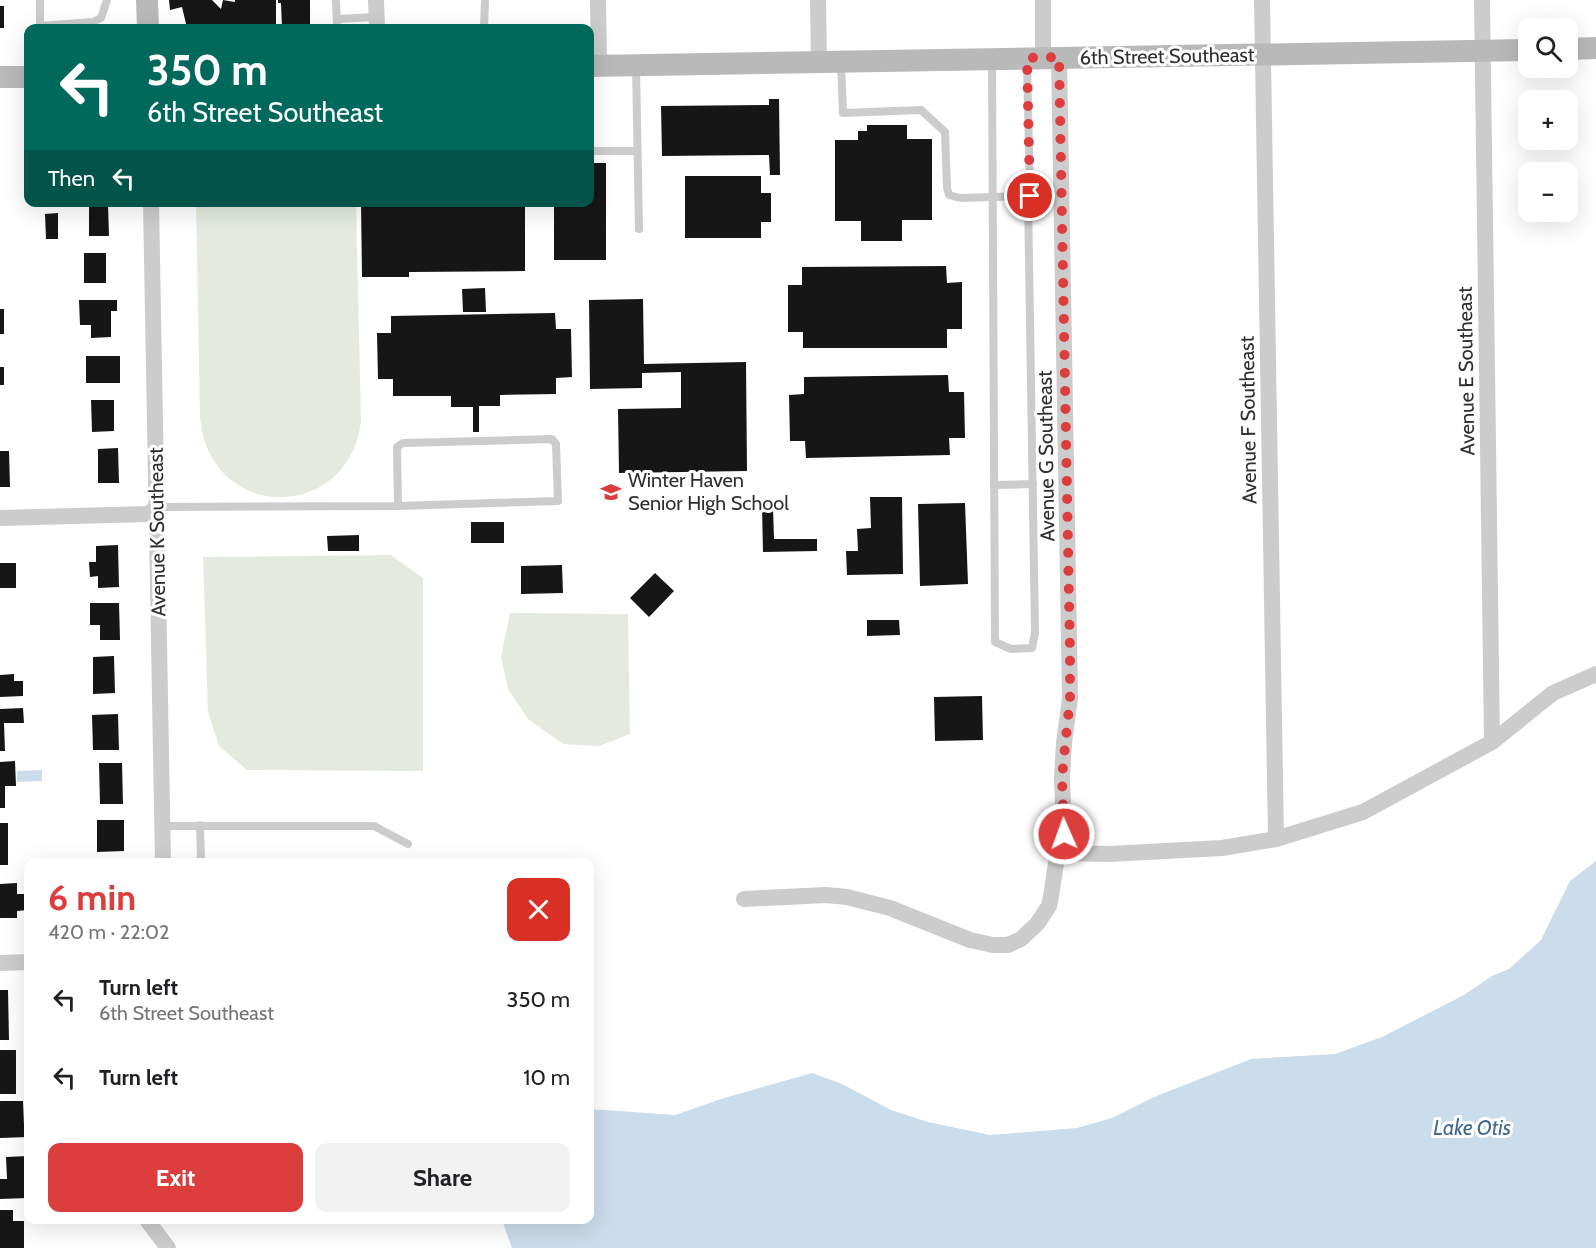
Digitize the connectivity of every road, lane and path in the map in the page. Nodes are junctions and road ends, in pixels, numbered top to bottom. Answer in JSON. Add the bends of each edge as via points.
{"nodes":[{"id":1,"x":40,"y":0,"type":"edge"},
{"id":2,"x":107,"y":0,"type":"edge"},
{"id":3,"x":147,"y":0,"type":"edge"},
{"id":4,"x":336,"y":0,"type":"edge"},
{"id":5,"x":376,"y":0,"type":"edge"},
{"id":6,"x":485,"y":0,"type":"edge"},
{"id":7,"x":598,"y":0,"type":"edge"},
{"id":8,"x":818,"y":0,"type":"edge"},
{"id":9,"x":1043,"y":0,"type":"edge"},
{"id":10,"x":1262,"y":0,"type":"edge"},
{"id":11,"x":1482,"y":0,"type":"edge"},
{"id":12,"x":337,"y":19,"type":"junction"},
{"id":13,"x":377,"y":23,"type":"edge"},
{"id":14,"x":40,"y":24,"type":"edge"},
{"id":15,"x":72,"y":24,"type":"edge"},
{"id":16,"x":148,"y":24,"type":"edge"},
{"id":17,"x":337,"y":24,"type":"edge"},
{"id":18,"x":484,"y":24,"type":"edge"},
{"id":19,"x":1596,"y":48,"type":"edge"},
{"id":20,"x":1578,"y":49,"type":"edge"},
{"id":21,"x":1518,"y":50,"type":"edge"},
{"id":22,"x":1482,"y":51,"type":"junction"},
{"id":23,"x":1263,"y":54,"type":"junction"},
{"id":24,"x":1043,"y":57,"type":"junction"},
{"id":25,"x":992,"y":58,"type":"junction"},
{"id":26,"x":830,"y":61,"type":"junction"},
{"id":27,"x":636,"y":65,"type":"junction"},
{"id":28,"x":594,"y":66,"type":"edge"},
{"id":29,"x":0,"y":77,"type":"edge"},
{"id":30,"x":24,"y":77,"type":"edge"},
{"id":31,"x":594,"y":151,"type":"edge"},
{"id":32,"x":637,"y":151,"type":"junction"},
{"id":33,"x":1028,"y":196,"type":"junction"},
{"id":34,"x":993,"y":197,"type":"junction"},
{"id":35,"x":151,"y":207,"type":"edge"},
{"id":36,"x":639,"y":229,"type":"dead end"},
{"id":37,"x":1033,"y":484,"type":"junction"},
{"id":38,"x":994,"y":485,"type":"junction"},
{"id":39,"x":398,"y":506,"type":"junction"},
{"id":40,"x":157,"y":507,"type":"junction"},
{"id":41,"x":0,"y":518,"type":"edge"},
{"id":42,"x":1596,"y":674,"type":"edge"},
{"id":43,"x":1491,"y":742,"type":"junction"},
{"id":44,"x":200,"y":825,"type":"junction"},
{"id":45,"x":164,"y":826,"type":"junction"},
{"id":46,"x":1276,"y":839,"type":"junction"},
{"id":47,"x":408,"y":844,"type":"dead end"},
{"id":48,"x":1058,"y":853,"type":"junction"},
{"id":49,"x":164,"y":858,"type":"edge"},
{"id":50,"x":201,"y":858,"type":"edge"},
{"id":51,"x":744,"y":899,"type":"dead end"},
{"id":52,"x":24,"y":962,"type":"edge"},
{"id":53,"x":0,"y":963,"type":"edge"},
{"id":54,"x":150,"y":1224,"type":"edge"},
{"id":55,"x":168,"y":1248,"type":"edge"}],
"edges":[{"from":1,"to":14,"type":"lane"},
{"from":2,"to":15,"type":"lane","via":[[101,18]]},
{"from":3,"to":16,"type":"street"},
{"from":4,"to":12,"type":"lane"},
{"from":5,"to":13,"type":"street"},
{"from":6,"to":18,"type":"lane"},
{"from":7,"to":28,"type":"street"},
{"from":8,"to":26,"type":"street"},
{"from":9,"to":24,"type":"street","name":"Avenue G Southeast"},
{"from":10,"to":23,"type":"street","name":"Avenue F Southeast"},
{"from":11,"to":22,"type":"street","name":"Avenue E Southeast"},
{"from":12,"to":13,"type":"lane"},
{"from":12,"to":17,"type":"lane"},
{"from":19,"to":20,"type":"street"},
{"from":21,"to":22,"type":"street","name":"6th Street Southeast"},
{"from":22,"to":23,"type":"street","name":"6th Street Southeast"},
{"from":22,"to":43,"type":"street","name":"Avenue E Southeast"},
{"from":23,"to":24,"type":"street","name":"6th Street Southeast"},
{"from":23,"to":46,"type":"street","name":"Avenue F Southeast"},
{"from":24,"to":25,"type":"street","name":"6th Street Southeast"},
{"from":24,"to":33,"type":"lane"},
{"from":24,"to":48,"type":"street","name":"Avenue G Southeast","via":[[1070,664],[1062,777],[1064,834]]},
{"from":25,"to":26,"type":"street","name":"6th Street Southeast"},
{"from":25,"to":34,"type":"lane"},
{"from":26,"to":27,"type":"street","name":"6th Street Southeast"},
{"from":26,"to":34,"type":"lane","via":[[843,113],[921,110],[945,132],[949,195]]},
{"from":27,"to":28,"type":"street","name":"6th Street Southeast"},
{"from":27,"to":32,"type":"lane"},
{"from":29,"to":30,"type":"street"},
{"from":31,"to":32,"type":"lane"},
{"from":32,"to":36,"type":"lane"},
{"from":33,"to":34,"type":"lane"},
{"from":33,"to":37,"type":"lane"},
{"from":34,"to":38,"type":"lane"},
{"from":35,"to":40,"type":"street","name":"Avenue K Southeast"},
{"from":37,"to":38,"type":"lane"},
{"from":37,"to":38,"type":"lane","via":[[1035,633],[1032,648],[1027,649],[1011,649],[995,642]]},
{"from":39,"to":39,"type":"lane","via":[[558,501],[556,444],[552,439],[403,443],[397,447]]},
{"from":39,"to":40,"type":"lane"},
{"from":40,"to":41,"type":"street","via":[[148,514]]},
{"from":40,"to":45,"type":"street","name":"Avenue K Southeast"},
{"from":42,"to":43,"type":"street","via":[[1553,693]]},
{"from":43,"to":46,"type":"street","via":[[1363,812]]},
{"from":44,"to":45,"type":"lane"},
{"from":44,"to":47,"type":"lane","via":[[374,826]]},
{"from":44,"to":50,"type":"lane"},
{"from":45,"to":49,"type":"street","name":"Avenue K Southeast"},
{"from":46,"to":48,"type":"street","via":[[1200,850]]},
{"from":48,"to":51,"type":"street","name":"Avenue G Southeast","via":[[1049,906],[1021,939],[1008,945],[970,940],[890,908],[847,897]]},
{"from":52,"to":53,"type":"street"},
{"from":54,"to":55,"type":"street"}]}
